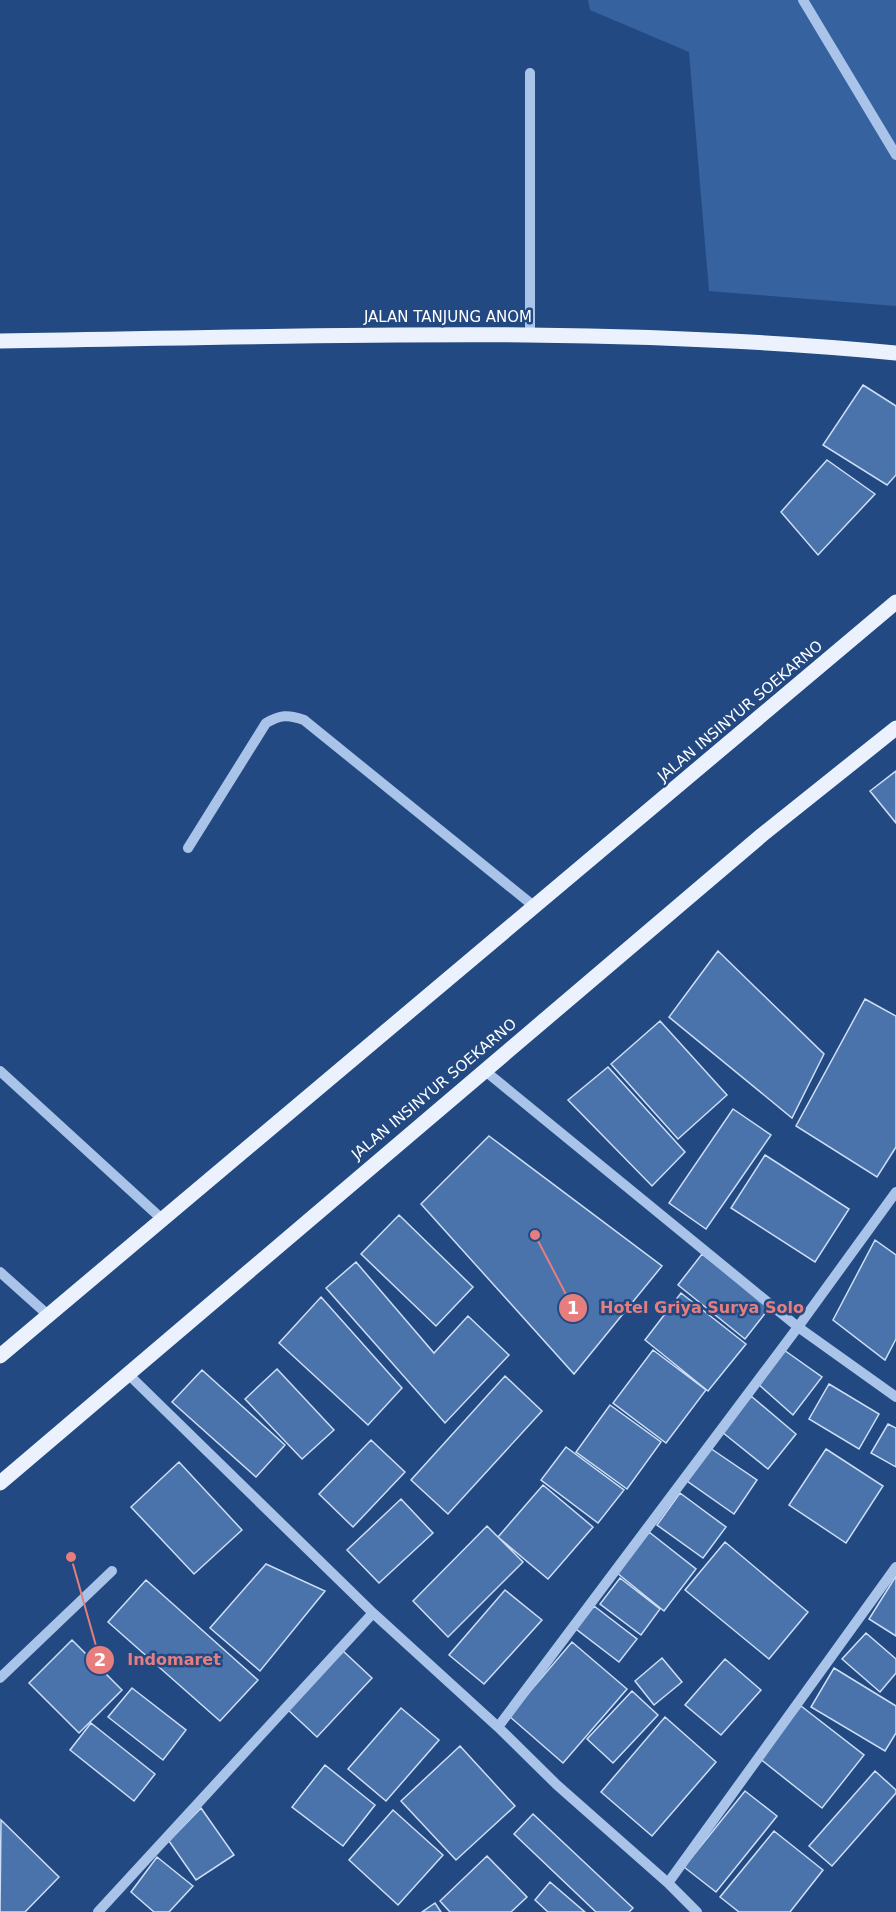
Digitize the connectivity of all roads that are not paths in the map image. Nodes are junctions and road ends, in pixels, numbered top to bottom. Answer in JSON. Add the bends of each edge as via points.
{"nodes":[{"id":1,"x":803,"y":0,"type":"edge"},
{"id":2,"x":530,"y":73,"type":"dead end"},
{"id":3,"x":896,"y":155,"type":"edge"},
{"id":4,"x":530,"y":335,"type":"junction"},
{"id":5,"x":0,"y":341,"type":"edge"},
{"id":6,"x":896,"y":353,"type":"edge"},
{"id":7,"x":896,"y":602,"type":"edge"},
{"id":8,"x":896,"y":728,"type":"edge"},
{"id":9,"x":188,"y":848,"type":"dead end"},
{"id":10,"x":535,"y":907,"type":"junction"},
{"id":11,"x":484,"y":1070,"type":"junction"},
{"id":12,"x":0,"y":1071,"type":"edge"},
{"id":13,"x":896,"y":1192,"type":"edge"},
{"id":14,"x":163,"y":1220,"type":"junction"},
{"id":15,"x":0,"y":1272,"type":"edge"},
{"id":16,"x":48,"y":1315,"type":"junction"},
{"id":17,"x":798,"y":1327,"type":"junction"},
{"id":18,"x":0,"y":1356,"type":"edge"},
{"id":19,"x":128,"y":1374,"type":"junction"},
{"id":20,"x":896,"y":1397,"type":"edge"},
{"id":21,"x":0,"y":1483,"type":"edge"},
{"id":22,"x":896,"y":1567,"type":"edge"},
{"id":23,"x":112,"y":1571,"type":"dead end"},
{"id":24,"x":373,"y":1613,"type":"junction"},
{"id":25,"x":0,"y":1678,"type":"edge"},
{"id":26,"x":498,"y":1727,"type":"junction"},
{"id":27,"x":668,"y":1883,"type":"junction"},
{"id":28,"x":98,"y":1912,"type":"edge"},
{"id":29,"x":698,"y":1912,"type":"edge"}],
"edges":[{"from":1,"to":3,"type":"street"},
{"from":2,"to":4,"type":"street"},
{"from":4,"to":5,"type":"main road","name":"JALAN TANJUNG ANOM"},
{"from":4,"to":6,"type":"main road","name":"JALAN TANJUNG ANOM","via":[[718,340]]},
{"from":7,"to":10,"type":"main road","name":"JALAN INSINYUR SOEKARNO"},
{"from":8,"to":11,"type":"main road","name":"JALAN INSINYUR SOEKARNO","via":[[762,835]]},
{"from":9,"to":10,"type":"street","via":[[266,723],[289,715],[304,720]]},
{"from":10,"to":14,"type":"main road","name":"JALAN INSINYUR SOEKARNO"},
{"from":11,"to":17,"type":"street"},
{"from":11,"to":19,"type":"main road","name":"JALAN INSINYUR SOEKARNO"},
{"from":12,"to":14,"type":"street"},
{"from":13,"to":17,"type":"street"},
{"from":14,"to":16,"type":"main road","name":"JALAN INSINYUR SOEKARNO"},
{"from":15,"to":16,"type":"street"},
{"from":16,"to":18,"type":"main road","name":"JALAN INSINYUR SOEKARNO"},
{"from":17,"to":20,"type":"street"},
{"from":17,"to":26,"type":"street"},
{"from":19,"to":21,"type":"main road","name":"JALAN INSINYUR SOEKARNO"},
{"from":19,"to":24,"type":"street"},
{"from":22,"to":27,"type":"street"},
{"from":23,"to":25,"type":"street"},
{"from":24,"to":26,"type":"street"},
{"from":24,"to":28,"type":"street"},
{"from":26,"to":27,"type":"street","via":[[556,1785]]},
{"from":27,"to":29,"type":"street"}]}
